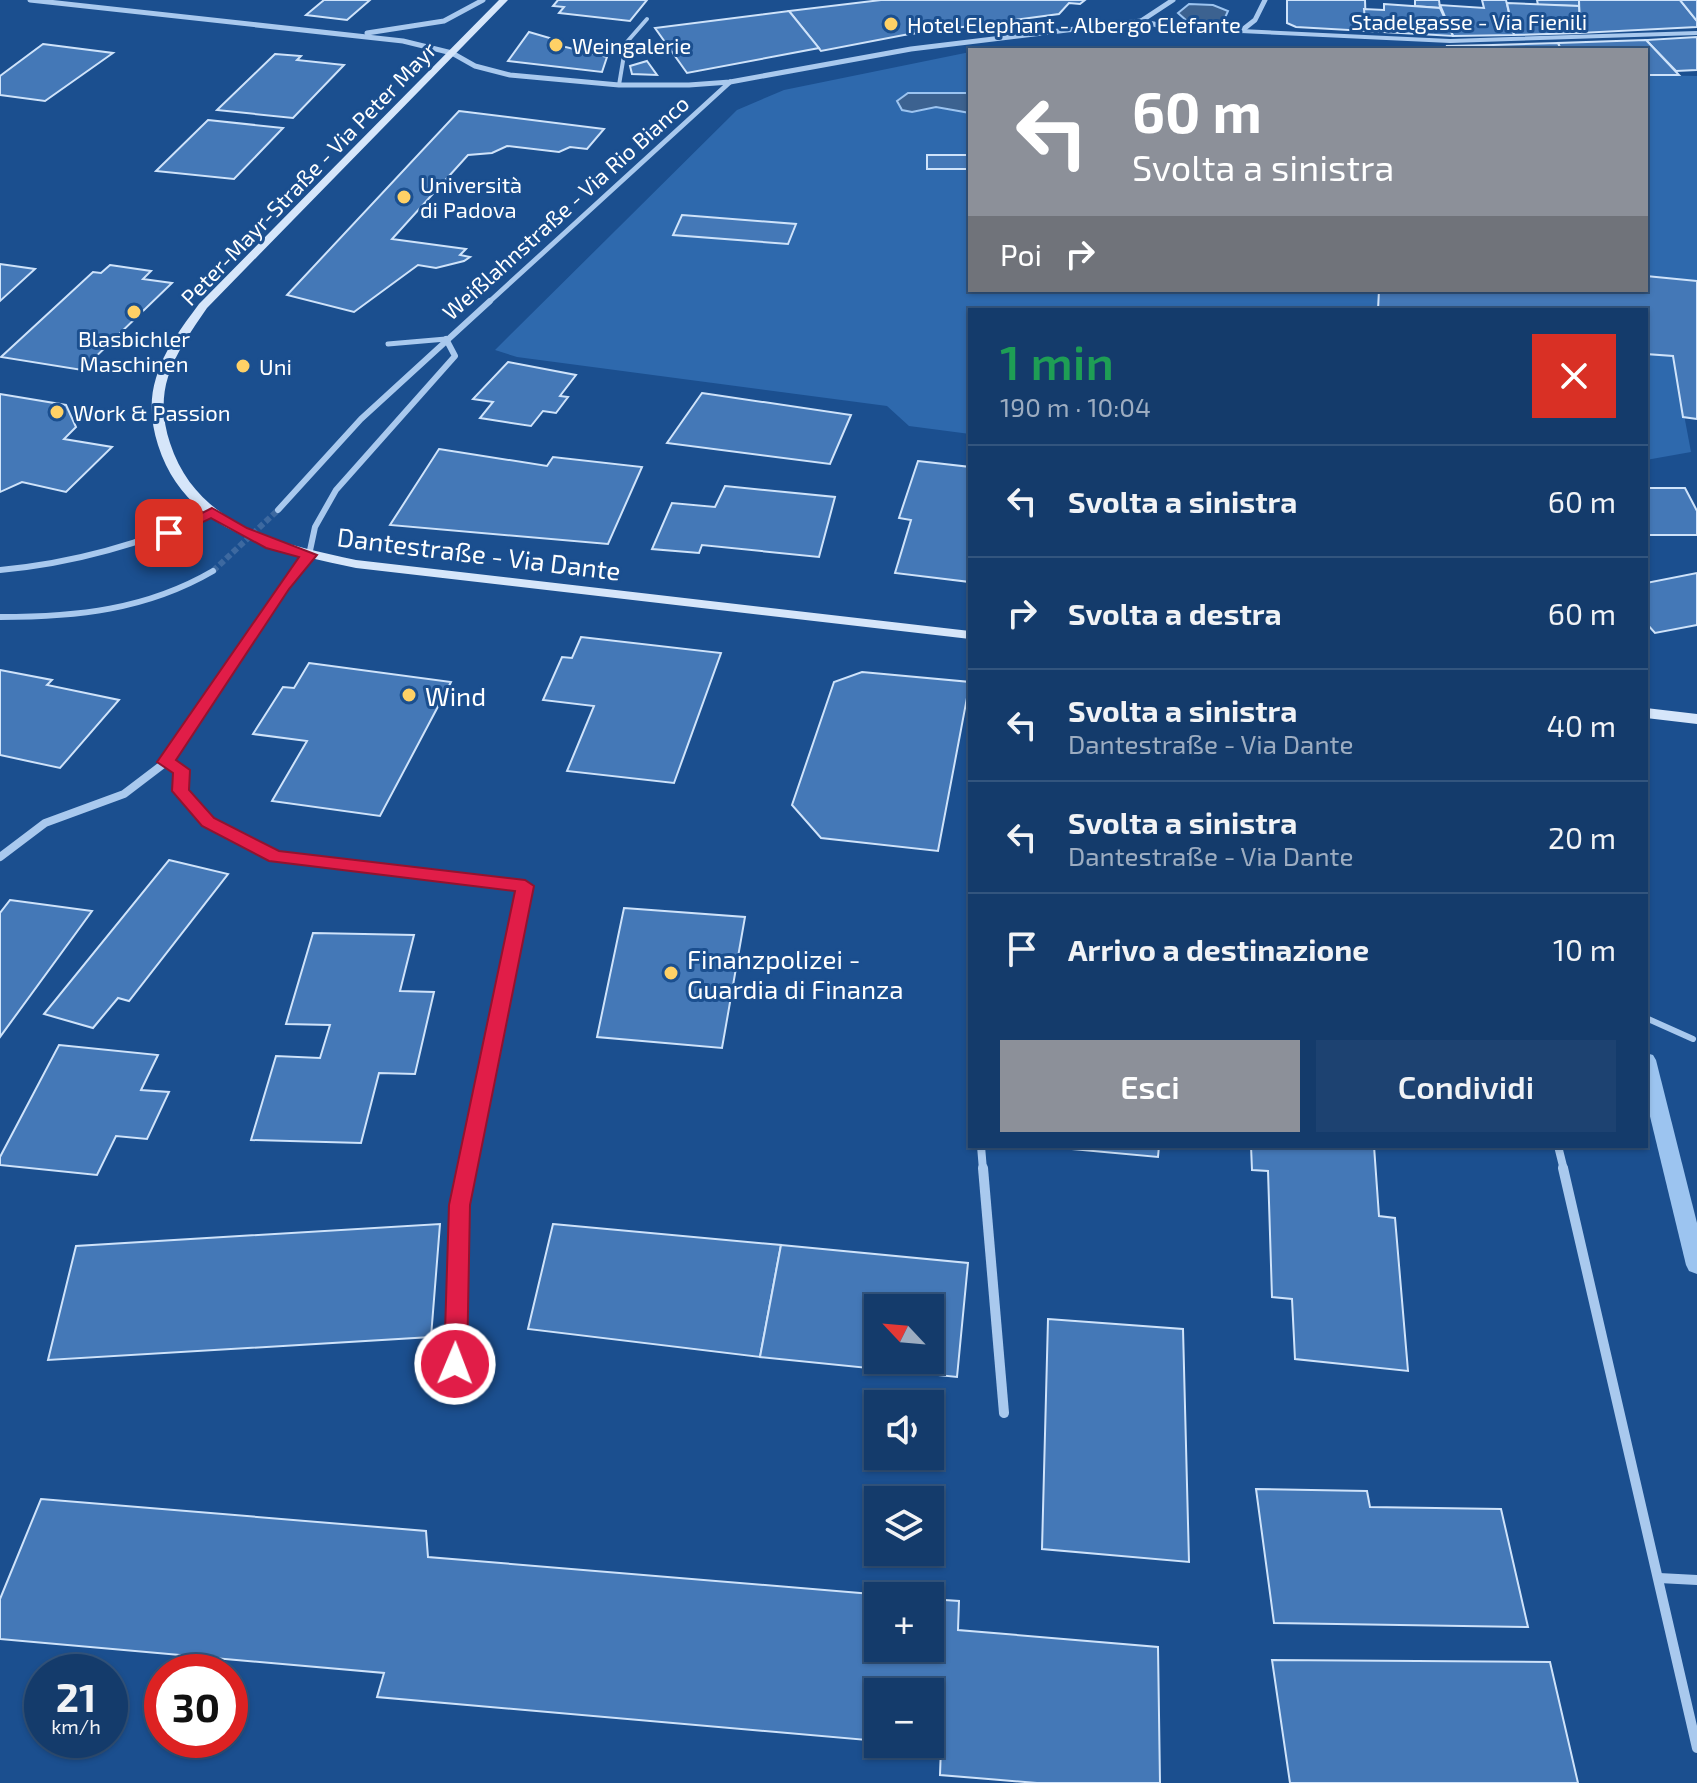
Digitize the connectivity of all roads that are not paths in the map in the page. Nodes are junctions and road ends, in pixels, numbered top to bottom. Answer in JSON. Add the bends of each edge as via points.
{"nodes":[{"id":1,"x":30,"y":0,"type":"edge"},
{"id":2,"x":483,"y":0,"type":"edge"},
{"id":3,"x":504,"y":0,"type":"edge"},
{"id":4,"x":1173,"y":0,"type":"edge"},
{"id":5,"x":1265,"y":0,"type":"edge"},
{"id":6,"x":647,"y":19,"type":"dead end"},
{"id":7,"x":1141,"y":21,"type":"junction"},
{"id":8,"x":1241,"y":31,"type":"junction"},
{"id":9,"x":1697,"y":33,"type":"edge"},
{"id":10,"x":351,"y":35,"type":"junction"},
{"id":11,"x":452,"y":53,"type":"junction"},
{"id":12,"x":730,"y":82,"type":"junction"},
{"id":13,"x":619,"y":85,"type":"junction"},
{"id":14,"x":446,"y":339,"type":"junction"},
{"id":15,"x":388,"y":344,"type":"dead end"},
{"id":16,"x":278,"y":510,"type":"tunnel mouth"},
{"id":17,"x":212,"y":512,"type":"junction"},
{"id":18,"x":309,"y":555,"type":"junction"},
{"id":19,"x":0,"y":570,"type":"edge"},
{"id":20,"x":213,"y":571,"type":"tunnel mouth"},
{"id":21,"x":0,"y":617,"type":"edge"},
{"id":22,"x":968,"y":635,"type":"edge"},
{"id":23,"x":1648,"y":713,"type":"edge"},
{"id":24,"x":1697,"y":719,"type":"edge"},
{"id":25,"x":166,"y":762,"type":"junction"},
{"id":26,"x":0,"y":857,"type":"edge"},
{"id":27,"x":1648,"y":1019,"type":"edge"},
{"id":28,"x":1693,"y":1039,"type":"dead end"},
{"id":29,"x":981,"y":1148,"type":"edge"},
{"id":30,"x":1558,"y":1148,"type":"edge"},
{"id":31,"x":455,"y":1364,"type":"dead end"},
{"id":32,"x":1004,"y":1413,"type":"dead end"},
{"id":33,"x":1659,"y":1578,"type":"junction"},
{"id":34,"x":1697,"y":1580,"type":"edge"},
{"id":35,"x":1697,"y":1748,"type":"edge"}],
"edges":[{"from":1,"to":10,"type":"street"},
{"from":2,"to":10,"type":"street","via":[[424,27]]},
{"from":3,"to":11,"type":"main road","name":"Peter-Mayr-Straße - Via Peter Mayr"},
{"from":4,"to":7,"type":"street","name":"Weißlahnstraße - Via Rio Bianco"},
{"from":5,"to":8,"type":"street","via":[[1255,20]]},
{"from":6,"to":13,"type":"lane","via":[[626,43]]},
{"from":7,"to":8,"type":"street","name":"Weißlahnstraße - Via Rio Bianco","via":[[1182,31]]},
{"from":7,"to":12,"type":"street","name":"Weißlahnstraße - Via Rio Bianco","via":[[924,47]]},
{"from":8,"to":9,"type":"street","name":"Stadelgasse - Via Fienili","via":[[1450,41]]},
{"from":10,"to":11,"type":"street","name":"Weißlahnstraße - Via Rio Bianco"},
{"from":11,"to":13,"type":"street","name":"Weißlahnstraße - Via Rio Bianco","via":[[510,75]]},
{"from":11,"to":17,"type":"main road","name":"Peter-Mayr-Straße - Via Peter Mayr","via":[[203,306],[178,342],[158,393],[157,417],[163,445],[189,492]]},
{"from":12,"to":13,"type":"street","name":"Weißlahnstraße - Via Rio Bianco"},
{"from":12,"to":14,"type":"street","name":"Weißlahnstraße - Via Rio Bianco"},
{"from":14,"to":15,"type":"lane"},
{"from":14,"to":16,"type":"street","via":[[361,419]]},
{"from":14,"to":18,"type":"street","name":"Weißlahnstraße - Via Rio Bianco","via":[[455,356],[336,490],[315,527]]},
{"from":17,"to":18,"type":"main road","name":"Dantestraße - Via Dante","via":[[251,536]]},
{"from":17,"to":19,"type":"street","via":[[157,539],[86,561]]},
{"from":18,"to":22,"type":"main road","name":"Dantestraße - Via Dante"},
{"from":18,"to":25,"type":"street"},
{"from":20,"to":21,"type":"street","via":[[153,602],[97,614]]},
{"from":23,"to":24,"type":"main road"},
{"from":25,"to":26,"type":"street","via":[[124,794],[45,823]]},
{"from":25,"to":31,"type":"street","via":[[181,770],[181,791],[208,822],[275,857],[525,886],[460,1205]]},
{"from":27,"to":28,"type":"lane"},
{"from":29,"to":32,"type":"street"},
{"from":30,"to":33,"type":"street"},
{"from":33,"to":34,"type":"street"},
{"from":33,"to":35,"type":"street"}]}
